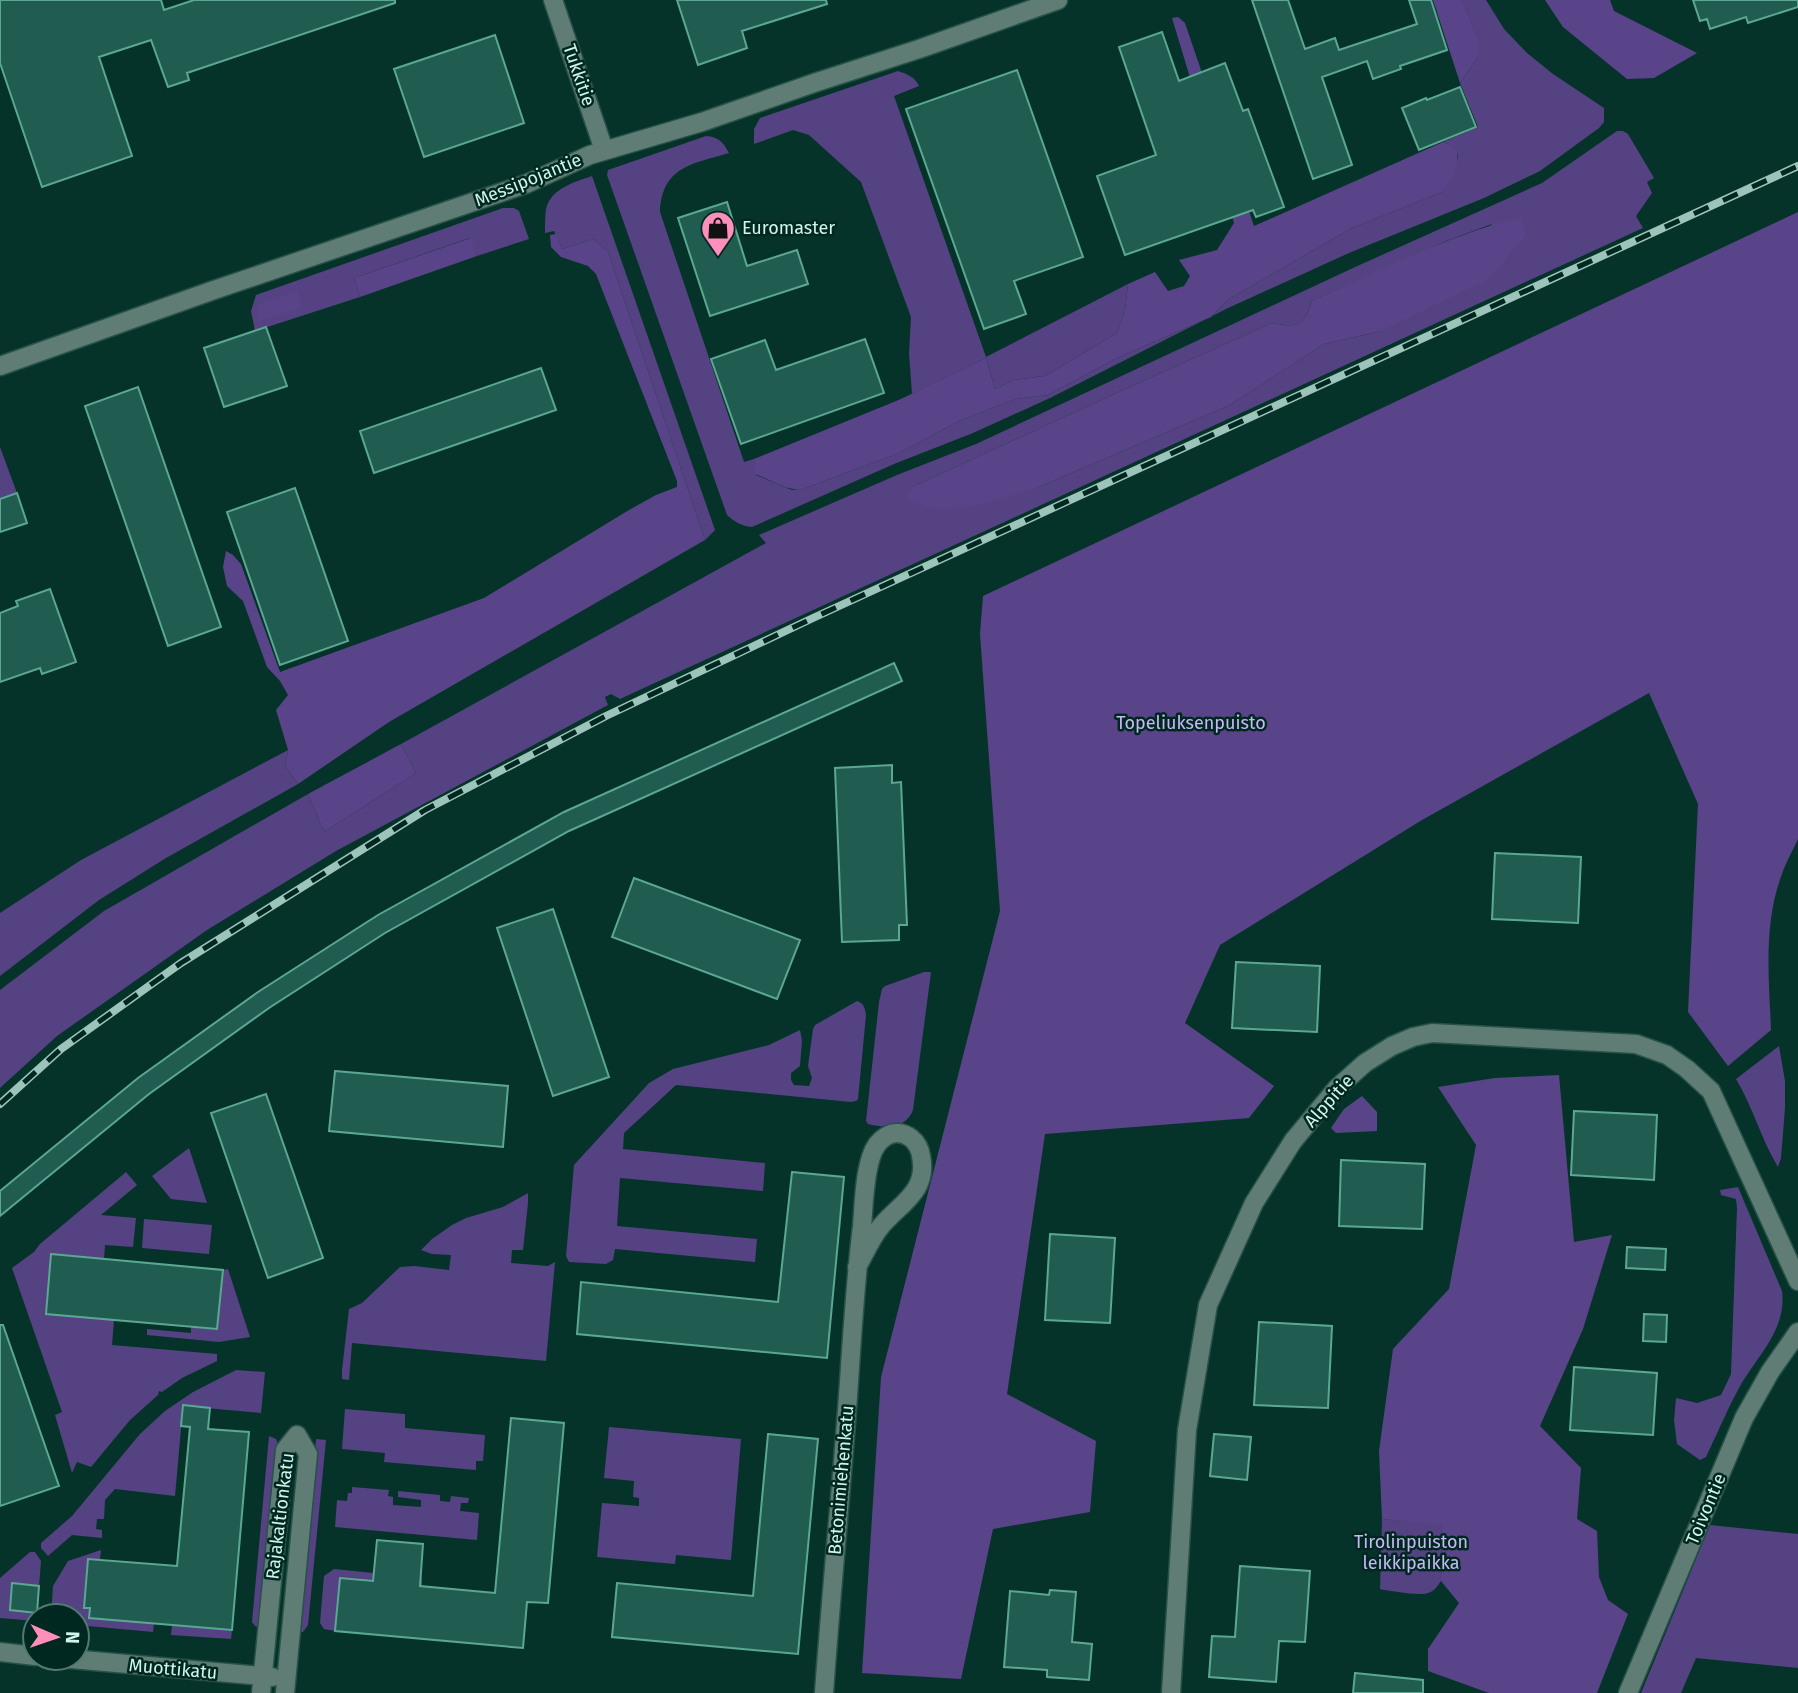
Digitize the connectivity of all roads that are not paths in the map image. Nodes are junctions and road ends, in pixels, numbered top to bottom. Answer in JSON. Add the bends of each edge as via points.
{"nodes":[{"id":1,"x":553,"y":0,"type":"edge"},
{"id":2,"x":1058,"y":0,"type":"edge"},
{"id":3,"x":604,"y":150,"type":"junction"},
{"id":4,"x":0,"y":366,"type":"edge"},
{"id":5,"x":857,"y":1267,"type":"junction"},
{"id":6,"x":1798,"y":1281,"type":"edge"},
{"id":7,"x":1798,"y":1332,"type":"edge"},
{"id":8,"x":0,"y":1652,"type":"edge"},
{"id":9,"x":21,"y":1654,"type":"edge"},
{"id":10,"x":91,"y":1662,"type":"edge"},
{"id":11,"x":262,"y":1685,"type":"edge"},
{"id":12,"x":285,"y":1685,"type":"edge"},
{"id":13,"x":824,"y":1693,"type":"edge"},
{"id":14,"x":1171,"y":1693,"type":"edge"},
{"id":15,"x":1628,"y":1693,"type":"edge"}],
"edges":[{"from":1,"to":3,"type":"street","name":"Tukkitie"},
{"from":2,"to":3,"type":"street","name":"Messipojantie","via":[[702,122]]},
{"from":3,"to":4,"type":"street","name":"Messipojantie","via":[[526,184]]},
{"from":5,"to":5,"type":"street","name":"Betonimiehenkatu","via":[[878,1230],[914,1194],[920,1180],[923,1164],[919,1149],[905,1135],[882,1138],[871,1157]]},
{"from":5,"to":13,"type":"street","name":"Betonimiehenkatu"},
{"from":6,"to":14,"type":"street","name":"Alppitie","via":[[1711,1091],[1667,1055],[1636,1044],[1432,1033],[1392,1046],[1364,1063],[1337,1088],[1286,1152],[1254,1203],[1208,1305],[1186,1430]]},
{"from":7,"to":15,"type":"street","name":"Toivontie","via":[[1744,1418]]},
{"from":8,"to":9,"type":"street"},
{"from":10,"to":11,"type":"street","name":"Muottikatu"},
{"from":11,"to":12,"type":"street","name":"Muottikatu"},
{"from":11,"to":12,"type":"street","name":"Rajakaltionkatu","via":[[285,1450],[297,1435],[308,1454]]}]}
